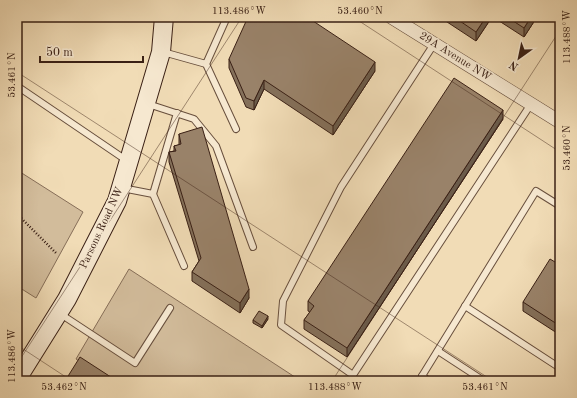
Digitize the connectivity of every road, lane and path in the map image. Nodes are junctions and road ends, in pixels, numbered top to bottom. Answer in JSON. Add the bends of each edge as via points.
{"nodes":[{"id":1,"x":164,"y":17,"type":"edge"},
{"id":2,"x":227,"y":17,"type":"edge"},
{"id":3,"x":396,"y":18,"type":"edge"},
{"id":4,"x":434,"y":44,"type":"junction"},
{"id":5,"x":161,"y":52,"type":"junction"},
{"id":6,"x":206,"y":64,"type":"junction"},
{"id":7,"x":17,"y":86,"type":"edge"},
{"id":8,"x":146,"y":104,"type":"junction"},
{"id":9,"x":531,"y":104,"type":"junction"},
{"id":10,"x":178,"y":114,"type":"junction"},
{"id":11,"x":560,"y":122,"type":"edge"},
{"id":12,"x":236,"y":129,"type":"dead end"},
{"id":13,"x":129,"y":162,"type":"junction"},
{"id":14,"x":121,"y":188,"type":"junction"},
{"id":15,"x":153,"y":194,"type":"junction"},
{"id":16,"x":560,"y":206,"type":"edge"},
{"id":17,"x":17,"y":214,"type":"edge"},
{"id":18,"x":252,"y":247,"type":"dead end"},
{"id":19,"x":57,"y":254,"type":"dead end"},
{"id":20,"x":184,"y":266,"type":"dead end"},
{"id":21,"x":465,"y":306,"type":"junction"},
{"id":22,"x":170,"y":308,"type":"dead end"},
{"id":23,"x":59,"y":313,"type":"junction"},
{"id":24,"x":438,"y":351,"type":"junction"},
{"id":25,"x":560,"y":368,"type":"edge"},
{"id":26,"x":17,"y":379,"type":"edge"},
{"id":27,"x":422,"y":379,"type":"edge"},
{"id":28,"x":430,"y":381,"type":"edge"},
{"id":29,"x":484,"y":381,"type":"edge"}],
"edges":[{"from":1,"to":5,"type":"main road","name":"Parsons Road NW"},
{"from":2,"to":6,"type":"lane"},
{"from":3,"to":4,"type":"street","name":"29A Avenue NW"},
{"from":4,"to":9,"type":"street","name":"29A Avenue NW"},
{"from":4,"to":9,"type":"lane","via":[[341,186],[283,302],[281,325],[353,375]]},
{"from":5,"to":6,"type":"lane"},
{"from":5,"to":8,"type":"main road","name":"Parsons Road NW"},
{"from":6,"to":12,"type":"lane"},
{"from":7,"to":13,"type":"lane"},
{"from":8,"to":10,"type":"lane"},
{"from":8,"to":13,"type":"main road","name":"Parsons Road NW"},
{"from":9,"to":11,"type":"street","name":"29A Avenue NW"},
{"from":10,"to":15,"type":"lane"},
{"from":10,"to":18,"type":"lane","via":[[194,119],[216,146]]},
{"from":13,"to":14,"type":"main road","name":"Parsons Road NW"},
{"from":14,"to":15,"type":"lane"},
{"from":14,"to":23,"type":"main road","name":"Parsons Road NW","via":[[101,234]]},
{"from":15,"to":20,"type":"lane"},
{"from":16,"to":21,"type":"lane","via":[[536,192]]},
{"from":17,"to":19,"type":"path"},
{"from":21,"to":24,"type":"lane"},
{"from":21,"to":25,"type":"lane"},
{"from":22,"to":23,"type":"lane","via":[[135,363]]},
{"from":23,"to":26,"type":"main road","name":"Parsons Road NW"},
{"from":24,"to":27,"type":"lane"},
{"from":24,"to":29,"type":"lane"},
{"from":27,"to":28,"type":"lane"}]}
